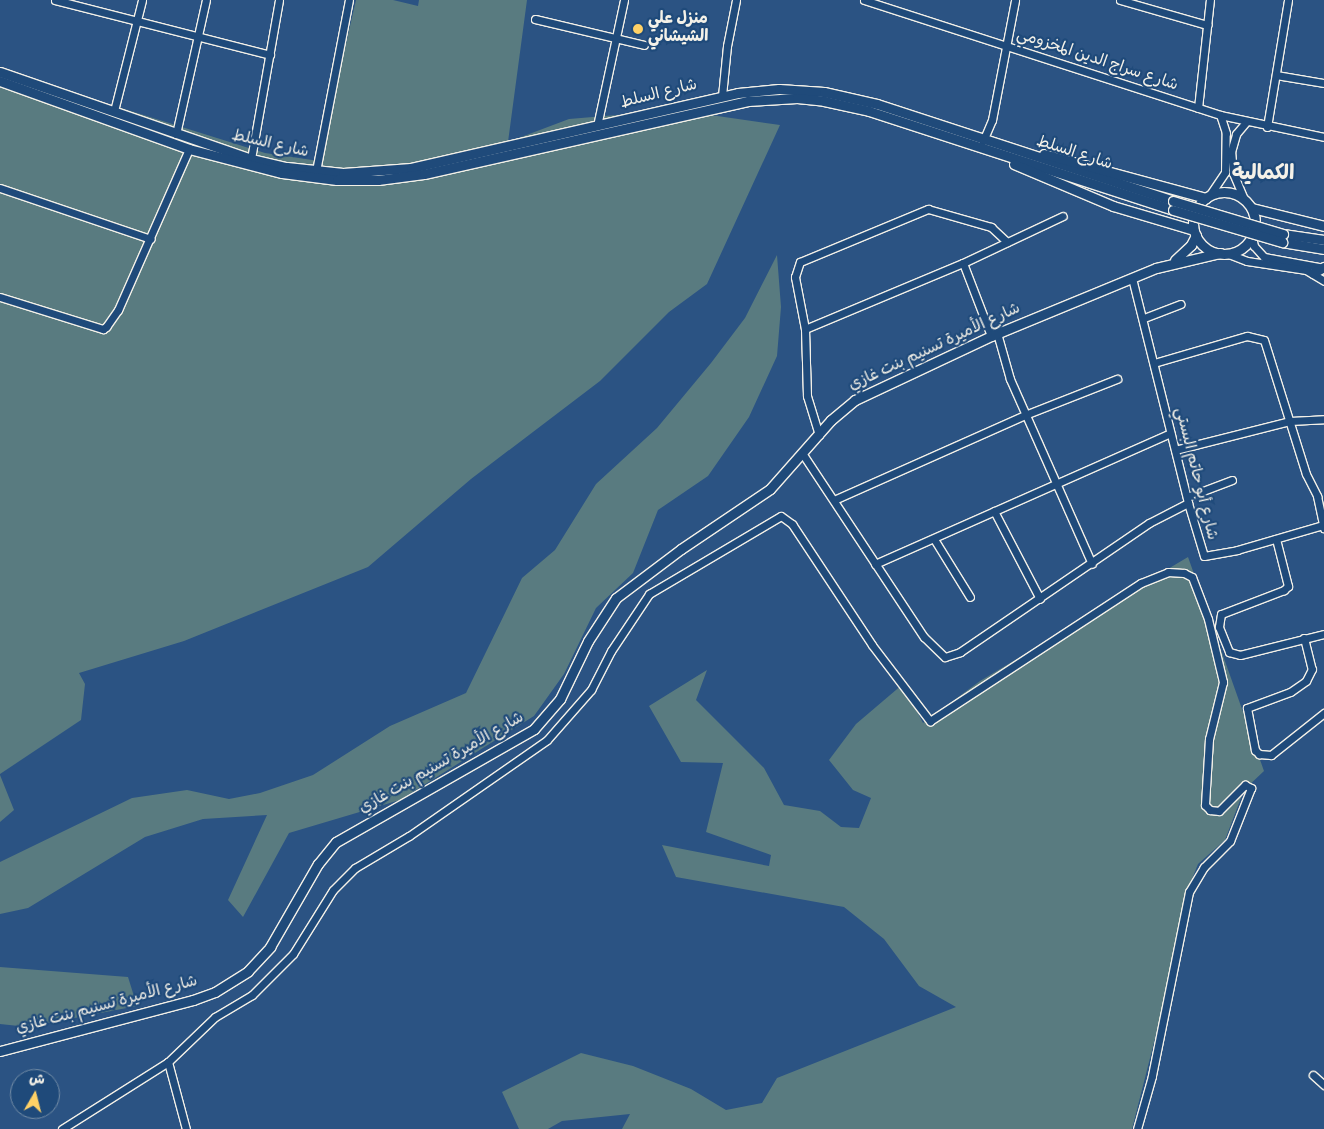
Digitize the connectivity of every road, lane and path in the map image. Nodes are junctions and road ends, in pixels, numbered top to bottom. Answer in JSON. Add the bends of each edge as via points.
{"nodes":[{"id":1,"x":55,"y":0,"type":"edge"},
{"id":2,"x":142,"y":0,"type":"edge"},
{"id":3,"x":206,"y":0,"type":"edge"},
{"id":4,"x":279,"y":0,"type":"edge"},
{"id":5,"x":349,"y":0,"type":"edge"},
{"id":6,"x":624,"y":0,"type":"edge"},
{"id":7,"x":736,"y":0,"type":"edge"},
{"id":8,"x":864,"y":0,"type":"edge"},
{"id":9,"x":892,"y":0,"type":"edge"},
{"id":10,"x":1015,"y":0,"type":"edge"},
{"id":11,"x":1120,"y":0,"type":"edge"},
{"id":12,"x":1210,"y":0,"type":"edge"},
{"id":13,"x":1288,"y":0,"type":"edge"},
{"id":14,"x":890,"y":9,"type":"junction"},
{"id":15,"x":535,"y":19,"type":"dead end"},
{"id":16,"x":136,"y":22,"type":"junction"},
{"id":17,"x":1207,"y":25,"type":"junction"},
{"id":18,"x":197,"y":38,"type":"junction"},
{"id":19,"x":617,"y":38,"type":"junction"},
{"id":20,"x":644,"y":45,"type":"dead end"},
{"id":21,"x":1007,"y":46,"type":"junction"},
{"id":22,"x":270,"y":55,"type":"junction"},
{"id":23,"x":0,"y":72,"type":"edge"},
{"id":24,"x":1276,"y":75,"type":"junction"},
{"id":25,"x":0,"y":81,"type":"edge"},
{"id":26,"x":1324,"y":83,"type":"edge"},
{"id":27,"x":722,"y":96,"type":"junction"},
{"id":28,"x":1198,"y":108,"type":"junction"},
{"id":29,"x":114,"y":111,"type":"junction"},
{"id":30,"x":1220,"y":115,"type":"junction"},
{"id":31,"x":1246,"y":122,"type":"junction"},
{"id":32,"x":597,"y":126,"type":"junction"},
{"id":33,"x":1267,"y":127,"type":"junction"},
{"id":34,"x":176,"y":134,"type":"junction"},
{"id":35,"x":1324,"y":137,"type":"edge"},
{"id":36,"x":983,"y":141,"type":"junction"},
{"id":37,"x":189,"y":149,"type":"junction"},
{"id":38,"x":1013,"y":150,"type":"junction"},
{"id":39,"x":1228,"y":152,"type":"junction"},
{"id":40,"x":1001,"y":156,"type":"junction"},
{"id":41,"x":251,"y":159,"type":"junction"},
{"id":42,"x":316,"y":171,"type":"junction"},
{"id":43,"x":0,"y":188,"type":"edge"},
{"id":44,"x":1208,"y":197,"type":"junction"},
{"id":45,"x":1244,"y":199,"type":"junction"},
{"id":46,"x":1173,"y":206,"type":"junction"},
{"id":47,"x":1252,"y":208,"type":"junction"},
{"id":48,"x":1063,"y":216,"type":"dead end"},
{"id":49,"x":1324,"y":226,"type":"edge"},
{"id":50,"x":1195,"y":232,"type":"junction"},
{"id":51,"x":1252,"y":236,"type":"junction"},
{"id":52,"x":1283,"y":238,"type":"junction"},
{"id":53,"x":151,"y":239,"type":"junction"},
{"id":54,"x":1324,"y":240,"type":"edge"},
{"id":55,"x":1007,"y":242,"type":"junction"},
{"id":56,"x":1324,"y":249,"type":"edge"},
{"id":57,"x":1223,"y":253,"type":"junction"},
{"id":58,"x":963,"y":263,"type":"junction"},
{"id":59,"x":1171,"y":264,"type":"junction"},
{"id":60,"x":1324,"y":267,"type":"edge"},
{"id":61,"x":1313,"y":273,"type":"junction"},
{"id":62,"x":1132,"y":278,"type":"junction"},
{"id":63,"x":1324,"y":281,"type":"edge"},
{"id":64,"x":0,"y":297,"type":"edge"},
{"id":65,"x":1180,"y":304,"type":"dead end"},
{"id":66,"x":1144,"y":318,"type":"junction"},
{"id":67,"x":805,"y":329,"type":"junction"},
{"id":68,"x":994,"y":335,"type":"junction"},
{"id":69,"x":1154,"y":363,"type":"junction"},
{"id":70,"x":1117,"y":379,"type":"dead end"},
{"id":71,"x":1025,"y":415,"type":"junction"},
{"id":72,"x":1324,"y":419,"type":"edge"},
{"id":73,"x":1290,"y":421,"type":"junction"},
{"id":74,"x":1170,"y":433,"type":"junction"},
{"id":75,"x":819,"y":435,"type":"junction"},
{"id":76,"x":1175,"y":450,"type":"junction"},
{"id":77,"x":802,"y":453,"type":"junction"},
{"id":78,"x":1232,"y":480,"type":"dead end"},
{"id":79,"x":1055,"y":485,"type":"junction"},
{"id":80,"x":834,"y":500,"type":"junction"},
{"id":81,"x":1187,"y":500,"type":"junction"},
{"id":82,"x":994,"y":511,"type":"junction"},
{"id":83,"x":1324,"y":527,"type":"edge"},
{"id":84,"x":934,"y":539,"type":"junction"},
{"id":85,"x":1276,"y":540,"type":"junction"},
{"id":86,"x":875,"y":564,"type":"junction"},
{"id":87,"x":1092,"y":564,"type":"junction"},
{"id":88,"x":970,"y":597,"type":"dead end"},
{"id":89,"x":1040,"y":598,"type":"junction"},
{"id":90,"x":1324,"y":634,"type":"edge"},
{"id":91,"x":1304,"y":638,"type":"junction"},
{"id":92,"x":1324,"y":713,"type":"edge"},
{"id":93,"x":0,"y":1051,"type":"edge"},
{"id":94,"x":168,"y":1062,"type":"junction"},
{"id":95,"x":1313,"y":1074,"type":"dead end"},
{"id":96,"x":1324,"y":1085,"type":"edge"},
{"id":97,"x":62,"y":1129,"type":"edge"},
{"id":98,"x":186,"y":1129,"type":"edge"},
{"id":99,"x":1137,"y":1129,"type":"edge"}],
"edges":[{"from":1,"to":16,"type":"street"},
{"from":2,"to":16,"type":"street"},
{"from":3,"to":18,"type":"street"},
{"from":4,"to":22,"type":"street"},
{"from":5,"to":42,"type":"street"},
{"from":6,"to":19,"type":"street"},
{"from":7,"to":27,"type":"street"},
{"from":8,"to":14,"type":"street","name":"شارع سراج الدين المخزومي"},
{"from":9,"to":14,"type":"street"},
{"from":10,"to":21,"type":"street"},
{"from":11,"to":17,"type":"street"},
{"from":12,"to":17,"type":"street"},
{"from":13,"to":24,"type":"street"},
{"from":14,"to":21,"type":"street","name":"شارع سراج الدين المخزومي"},
{"from":15,"to":19,"type":"street"},
{"from":16,"to":18,"type":"street"},
{"from":16,"to":29,"type":"street"},
{"from":17,"to":28,"type":"street"},
{"from":18,"to":22,"type":"street"},
{"from":18,"to":34,"type":"street"},
{"from":19,"to":20,"type":"street"},
{"from":19,"to":32,"type":"street"},
{"from":21,"to":28,"type":"street","name":"شارع سراج الدين المخزومي"},
{"from":21,"to":36,"type":"street","via":[[992,120]]},
{"from":22,"to":41,"type":"street"},
{"from":23,"to":29,"type":"main road","name":"شارع السلط"},
{"from":24,"to":26,"type":"street"},
{"from":24,"to":33,"type":"street"},
{"from":25,"to":37,"type":"main road","name":"شارع السلط"},
{"from":27,"to":32,"type":"main road","name":"شارع السلط"},
{"from":27,"to":36,"type":"main road","name":"شارع السلط","via":[[791,89],[844,96]]},
{"from":28,"to":30,"type":"street","name":"شارع سراج الدين المخزومي"},
{"from":29,"to":34,"type":"main road","name":"شارع السلط"},
{"from":30,"to":31,"type":"street","name":"شارع سراج الدين المخزومي"},
{"from":30,"to":39,"type":"street"},
{"from":31,"to":33,"type":"street","name":"شارع سراج الدين المخزومي"},
{"from":31,"to":39,"type":"street"},
{"from":32,"to":42,"type":"main road","name":"شارع السلط","via":[[411,168],[356,173]]},
{"from":33,"to":35,"type":"street","name":"شارع سراج الدين المخزومي"},
{"from":34,"to":41,"type":"main road","name":"شارع السلط"},
{"from":36,"to":38,"type":"main road","name":"شارع السلط"},
{"from":37,"to":40,"type":"main road","name":"شارع السلط","via":[[292,175],[378,180],[458,167],[715,106],[797,98],[869,111]]},
{"from":37,"to":53,"type":"street"},
{"from":38,"to":44,"type":"main road","via":[[1048,155]]},
{"from":38,"to":46,"type":"main road","name":"شارع السلط"},
{"from":39,"to":44,"type":"street","via":[[1224,175]]},
{"from":39,"to":45,"type":"street"},
{"from":40,"to":46,"type":"main road","name":"شارع السلط"},
{"from":40,"to":50,"type":"main road","via":[[1079,194]]},
{"from":41,"to":42,"type":"main road","name":"شارع السلط"},
{"from":43,"to":53,"type":"street"},
{"from":44,"to":45,"type":"main road","via":[[1231,193]]},
{"from":44,"to":50,"type":"main road","via":[[1195,212]]},
{"from":45,"to":47,"type":"main road"},
{"from":46,"to":52,"type":"main road","name":"شارع السلط","bridge":true},
{"from":47,"to":49,"type":"main road"},
{"from":47,"to":51,"type":"main road","via":[[1255,227]]},
{"from":48,"to":55,"type":"street"},
{"from":50,"to":57,"type":"main road","via":[[1204,246]]},
{"from":50,"to":59,"type":"main road","name":"شارع الأميرة تسنيم بنت غازي","via":[[1186,251]]},
{"from":51,"to":57,"type":"main road","via":[[1241,248]]},
{"from":51,"to":60,"type":"street","via":[[1254,246],[1264,257]]},
{"from":52,"to":54,"type":"main road","name":"شارع السلط"},
{"from":52,"to":56,"type":"main road","name":"شارع السلط"},
{"from":53,"to":64,"type":"street","via":[[118,310],[103,329]]},
{"from":55,"to":58,"type":"street"},
{"from":55,"to":67,"type":"street","via":[[991,227],[928,209],[807,258],[796,265],[795,277]]},
{"from":57,"to":59,"type":"main road","name":"شارع الأميرة تسنيم بنت غازي"},
{"from":57,"to":61,"type":"street","via":[[1247,261]]},
{"from":58,"to":67,"type":"street"},
{"from":58,"to":68,"type":"street"},
{"from":59,"to":62,"type":"main road","name":"شارع الأميرة تسنيم بنت غازي"},
{"from":60,"to":61,"type":"main road"},
{"from":61,"to":63,"type":"street"},
{"from":62,"to":66,"type":"street","name":"شارع أبو حاتم البستي"},
{"from":62,"to":68,"type":"main road","name":"شارع الأميرة تسنيم بنت غازي"},
{"from":65,"to":66,"type":"street"},
{"from":66,"to":69,"type":"street","name":"شارع أبو حاتم البستي"},
{"from":67,"to":75,"type":"street","via":[[806,396]]},
{"from":68,"to":71,"type":"street"},
{"from":68,"to":75,"type":"main road","name":"شارع الأميرة تسنيم بنت غازي","via":[[870,391],[845,406]]},
{"from":69,"to":73,"type":"street","via":[[1247,336],[1261,337]]},
{"from":69,"to":74,"type":"street","name":"شارع أبو حاتم البستي"},
{"from":70,"to":71,"type":"street"},
{"from":71,"to":79,"type":"street"},
{"from":71,"to":80,"type":"street"},
{"from":72,"to":73,"type":"street"},
{"from":73,"to":76,"type":"street"},
{"from":73,"to":83,"type":"street"},
{"from":74,"to":76,"type":"street","name":"شارع أبو حاتم البستي"},
{"from":74,"to":79,"type":"street"},
{"from":75,"to":77,"type":"main road","name":"شارع الأميرة تسنيم بنت غازي"},
{"from":76,"to":81,"type":"street","name":"شارع أبو حاتم البستي"},
{"from":77,"to":80,"type":"street"},
{"from":77,"to":93,"type":"main road","name":"شارع الأميرة تسنيم بنت غازي","via":[[766,493],[681,548],[616,598],[588,641],[560,699],[534,729],[336,842],[318,864],[270,947],[238,979],[193,1000]]},
{"from":78,"to":81,"type":"street"},
{"from":79,"to":82,"type":"street"},
{"from":79,"to":87,"type":"street"},
{"from":80,"to":86,"type":"street"},
{"from":81,"to":85,"type":"street","name":"شارع أبو حاتم البستي","via":[[1200,549],[1206,557]]},
{"from":81,"to":87,"type":"street","via":[[1148,523]]},
{"from":82,"to":84,"type":"street"},
{"from":82,"to":89,"type":"street"},
{"from":83,"to":85,"type":"street","name":"شارع أبو حاتم البستي"},
{"from":84,"to":86,"type":"street"},
{"from":84,"to":88,"type":"street"},
{"from":85,"to":91,"type":"street","via":[[1288,586],[1223,613],[1218,619],[1219,627],[1229,652],[1236,655]]},
{"from":86,"to":89,"type":"street","via":[[924,638],[945,657],[960,652]]},
{"from":87,"to":89,"type":"street"},
{"from":90,"to":91,"type":"street"},
{"from":91,"to":92,"type":"street","via":[[1312,669],[1306,681],[1290,692],[1247,708],[1255,750],[1259,754],[1271,755]]},
{"from":94,"to":97,"type":"street"},
{"from":94,"to":98,"type":"street"},
{"from":94,"to":99,"type":"street","via":[[214,1017],[252,995],[274,976],[293,954],[333,890],[355,868],[410,836],[547,740],[591,690],[611,651],[649,594],[782,516],[792,524],[877,651],[930,721],[1141,583],[1168,572],[1192,577],[1208,619],[1223,682],[1210,733],[1204,805],[1210,810],[1219,810],[1246,785],[1251,788],[1230,841],[1204,867],[1188,892],[1152,1076]]},
{"from":95,"to":96,"type":"street"}]}
